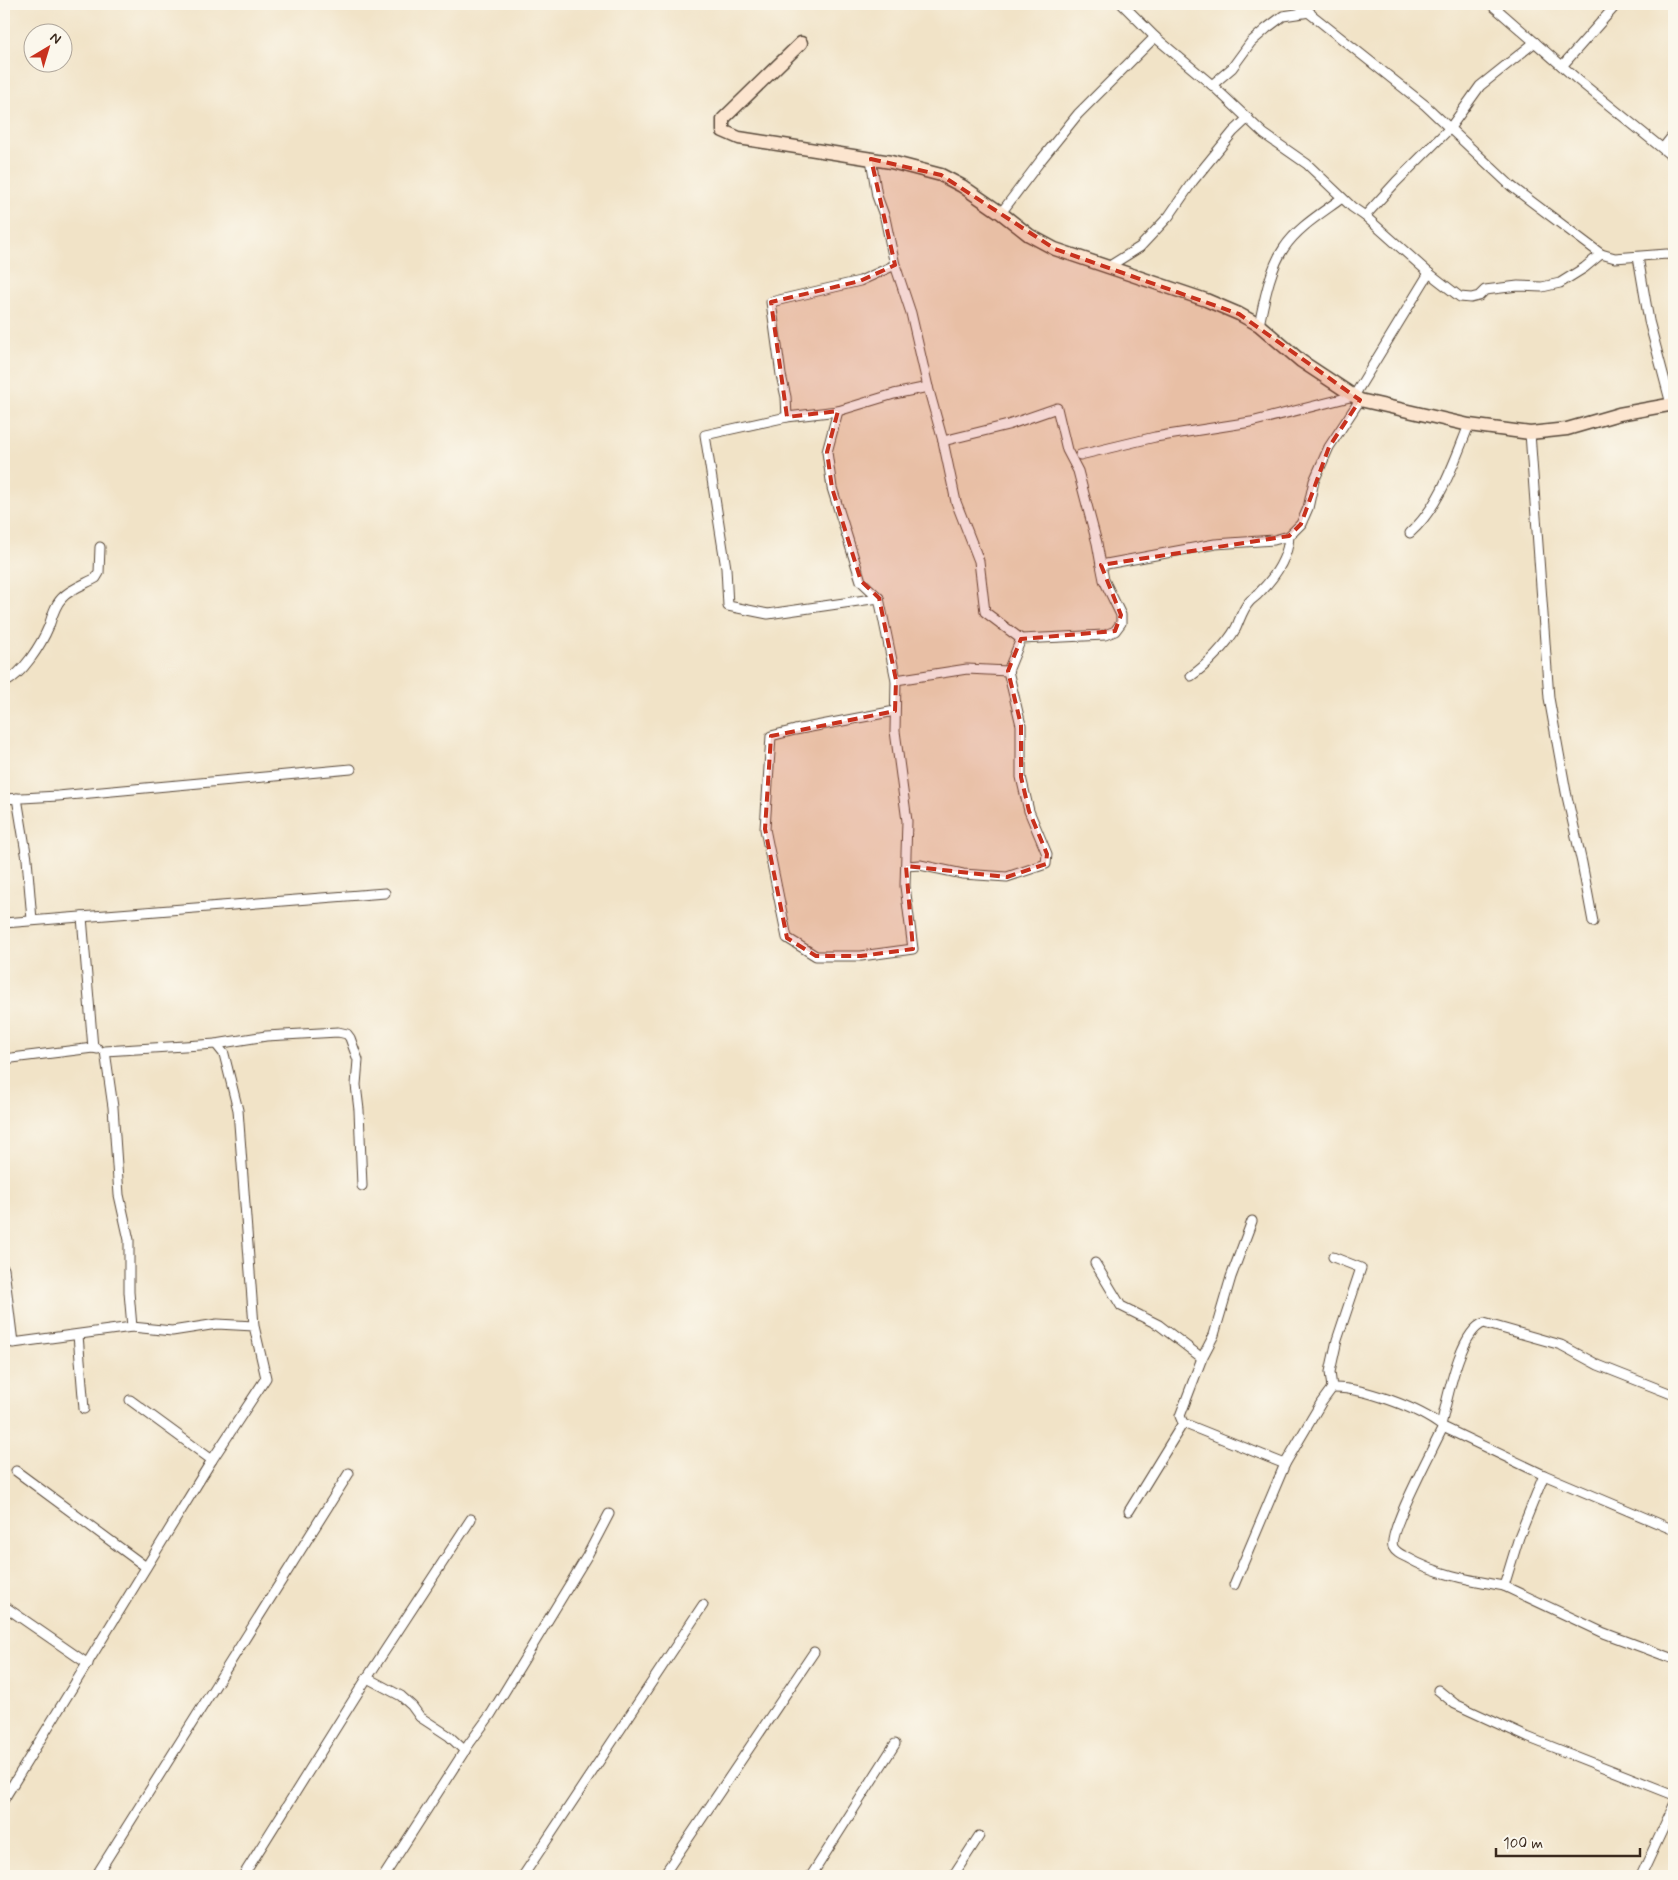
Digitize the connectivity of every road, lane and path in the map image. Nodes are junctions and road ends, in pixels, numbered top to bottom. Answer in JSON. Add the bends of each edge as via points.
{"nodes":[{"id":1,"x":1122,"y":4,"type":"edge"},
{"id":2,"x":1298,"y":4,"type":"edge"},
{"id":3,"x":1491,"y":4,"type":"edge"},
{"id":4,"x":1617,"y":4,"type":"edge"},
{"id":5,"x":1310,"y":12,"type":"junction"},
{"id":6,"x":1154,"y":37,"type":"junction"},
{"id":7,"x":1535,"y":42,"type":"junction"},
{"id":8,"x":801,"y":43,"type":"dead end"},
{"id":9,"x":1562,"y":66,"type":"junction"},
{"id":10,"x":1212,"y":85,"type":"junction"},
{"id":11,"x":1248,"y":118,"type":"junction"},
{"id":12,"x":1450,"y":128,"type":"junction"},
{"id":13,"x":1674,"y":134,"type":"edge"},
{"id":14,"x":1663,"y":148,"type":"junction"},
{"id":15,"x":1674,"y":158,"type":"edge"},
{"id":16,"x":871,"y":159,"type":"junction"},
{"id":17,"x":1342,"y":198,"type":"junction"},
{"id":18,"x":1001,"y":212,"type":"junction"},
{"id":19,"x":1365,"y":216,"type":"junction"},
{"id":20,"x":1601,"y":254,"type":"junction"},
{"id":21,"x":1674,"y":256,"type":"edge"},
{"id":22,"x":1638,"y":257,"type":"junction"},
{"id":23,"x":895,"y":266,"type":"junction"},
{"id":24,"x":1108,"y":267,"type":"junction"},
{"id":25,"x":1429,"y":273,"type":"junction"},
{"id":26,"x":1259,"y":325,"type":"junction"},
{"id":27,"x":928,"y":387,"type":"junction"},
{"id":28,"x":1357,"y":398,"type":"junction"},
{"id":29,"x":1673,"y":404,"type":"edge"},
{"id":30,"x":838,"y":411,"type":"junction"},
{"id":31,"x":787,"y":417,"type":"junction"},
{"id":32,"x":1469,"y":426,"type":"junction"},
{"id":33,"x":1530,"y":433,"type":"junction"},
{"id":34,"x":943,"y":441,"type":"junction"},
{"id":35,"x":1080,"y":455,"type":"dead end"},
{"id":36,"x":1410,"y":533,"type":"dead end"},
{"id":37,"x":1289,"y":536,"type":"junction"},
{"id":38,"x":100,"y":547,"type":"dead end"},
{"id":39,"x":1101,"y":565,"type":"junction"},
{"id":40,"x":880,"y":598,"type":"junction"},
{"id":41,"x":1021,"y":639,"type":"junction"},
{"id":42,"x":1008,"y":671,"type":"junction"},
{"id":43,"x":1191,"y":676,"type":"dead end"},
{"id":44,"x":896,"y":680,"type":"junction"},
{"id":45,"x":4,"y":683,"type":"edge"},
{"id":46,"x":896,"y":711,"type":"junction"},
{"id":47,"x":351,"y":769,"type":"dead end"},
{"id":48,"x":17,"y":798,"type":"junction"},
{"id":49,"x":4,"y":799,"type":"edge"},
{"id":50,"x":906,"y":866,"type":"junction"},
{"id":51,"x":385,"y":893,"type":"dead end"},
{"id":52,"x":82,"y":917,"type":"junction"},
{"id":53,"x":32,"y":920,"type":"junction"},
{"id":54,"x":1593,"y":922,"type":"dead end"},
{"id":55,"x":4,"y":923,"type":"edge"},
{"id":56,"x":216,"y":1044,"type":"junction"},
{"id":57,"x":94,"y":1048,"type":"junction"},
{"id":58,"x":105,"y":1051,"type":"junction"},
{"id":59,"x":4,"y":1058,"type":"edge"},
{"id":60,"x":362,"y":1186,"type":"dead end"},
{"id":61,"x":1252,"y":1221,"type":"dead end"},
{"id":62,"x":1334,"y":1256,"type":"dead end"},
{"id":63,"x":1095,"y":1264,"type":"dead end"},
{"id":64,"x":4,"y":1269,"type":"edge"},
{"id":65,"x":254,"y":1326,"type":"junction"},
{"id":66,"x":132,"y":1327,"type":"junction"},
{"id":67,"x":78,"y":1335,"type":"junction"},
{"id":68,"x":8,"y":1344,"type":"edge"},
{"id":69,"x":1202,"y":1358,"type":"junction"},
{"id":70,"x":1332,"y":1388,"type":"junction"},
{"id":71,"x":1674,"y":1394,"type":"edge"},
{"id":72,"x":130,"y":1400,"type":"dead end"},
{"id":73,"x":84,"y":1409,"type":"dead end"},
{"id":74,"x":1183,"y":1424,"type":"junction"},
{"id":75,"x":1442,"y":1426,"type":"junction"},
{"id":76,"x":212,"y":1460,"type":"junction"},
{"id":77,"x":1285,"y":1464,"type":"junction"},
{"id":78,"x":16,"y":1471,"type":"dead end"},
{"id":79,"x":349,"y":1473,"type":"dead end"},
{"id":80,"x":1544,"y":1475,"type":"junction"},
{"id":81,"x":1129,"y":1511,"type":"dead end"},
{"id":82,"x":609,"y":1514,"type":"dead end"},
{"id":83,"x":471,"y":1519,"type":"dead end"},
{"id":84,"x":1674,"y":1530,"type":"edge"},
{"id":85,"x":146,"y":1567,"type":"junction"},
{"id":86,"x":1234,"y":1585,"type":"dead end"},
{"id":87,"x":1504,"y":1586,"type":"junction"},
{"id":88,"x":703,"y":1605,"type":"dead end"},
{"id":89,"x":4,"y":1606,"type":"edge"},
{"id":90,"x":814,"y":1652,"type":"dead end"},
{"id":91,"x":1674,"y":1659,"type":"edge"},
{"id":92,"x":88,"y":1664,"type":"junction"},
{"id":93,"x":367,"y":1678,"type":"junction"},
{"id":94,"x":1438,"y":1690,"type":"dead end"},
{"id":95,"x":895,"y":1744,"type":"dead end"},
{"id":96,"x":465,"y":1751,"type":"junction"},
{"id":97,"x":1674,"y":1795,"type":"edge"},
{"id":98,"x":4,"y":1799,"type":"edge"},
{"id":99,"x":1674,"y":1805,"type":"edge"},
{"id":100,"x":979,"y":1836,"type":"dead end"},
{"id":101,"x":96,"y":1876,"type":"edge"},
{"id":102,"x":243,"y":1876,"type":"edge"},
{"id":103,"x":384,"y":1876,"type":"edge"},
{"id":104,"x":523,"y":1876,"type":"edge"},
{"id":105,"x":663,"y":1876,"type":"edge"},
{"id":106,"x":811,"y":1876,"type":"edge"},
{"id":107,"x":953,"y":1876,"type":"edge"},
{"id":108,"x":1641,"y":1876,"type":"edge"}],
"edges":[{"from":1,"to":6,"type":"street"},
{"from":2,"to":5,"type":"street"},
{"from":3,"to":7,"type":"street"},
{"from":4,"to":9,"type":"street"},
{"from":5,"to":10,"type":"street","via":[[1283,16],[1251,42],[1232,68]]},
{"from":5,"to":12,"type":"street"},
{"from":6,"to":10,"type":"street"},
{"from":6,"to":18,"type":"street","via":[[1078,114]]},
{"from":7,"to":9,"type":"street"},
{"from":7,"to":12,"type":"street","via":[[1480,86]]},
{"from":8,"to":16,"type":"street","via":[[723,119],[723,131],[739,138]]},
{"from":9,"to":14,"type":"street"},
{"from":10,"to":11,"type":"street"},
{"from":11,"to":17,"type":"street","via":[[1264,134],[1307,164]]},
{"from":11,"to":24,"type":"street","via":[[1140,247]]},
{"from":12,"to":19,"type":"street"},
{"from":12,"to":20,"type":"street","via":[[1511,186]]},
{"from":13,"to":14,"type":"street"},
{"from":14,"to":15,"type":"street"},
{"from":16,"to":18,"type":"street","via":[[942,175]]},
{"from":16,"to":23,"type":"street"},
{"from":17,"to":19,"type":"street"},
{"from":17,"to":26,"type":"street","via":[[1304,226],[1284,248],[1263,303]]},
{"from":18,"to":24,"type":"street","via":[[1029,235],[1055,250]]},
{"from":19,"to":25,"type":"street"},
{"from":20,"to":22,"type":"street","via":[[1615,258]]},
{"from":20,"to":25,"type":"street","via":[[1560,283],[1485,290],[1471,298],[1460,297]]},
{"from":21,"to":22,"type":"street"},
{"from":22,"to":29,"type":"street","via":[[1649,320]]},
{"from":23,"to":27,"type":"street","via":[[911,313]]},
{"from":23,"to":31,"type":"street","via":[[860,281],[771,302]]},
{"from":24,"to":26,"type":"street","via":[[1206,300]]},
{"from":25,"to":28,"type":"street"},
{"from":26,"to":28,"type":"street","via":[[1301,361]]},
{"from":27,"to":30,"type":"street"},
{"from":27,"to":34,"type":"street"},
{"from":28,"to":32,"type":"street"},
{"from":28,"to":35,"type":"street","via":[[1251,422],[1154,437]]},
{"from":28,"to":37,"type":"street","via":[[1314,480],[1301,524]]},
{"from":29,"to":33,"type":"street","via":[[1619,414],[1568,429]]},
{"from":30,"to":31,"type":"street"},
{"from":30,"to":40,"type":"street","via":[[827,452],[832,488],[861,582]]},
{"from":31,"to":40,"type":"street","via":[[705,435],[726,568],[728,606],[768,614]]},
{"from":32,"to":33,"type":"street"},
{"from":32,"to":36,"type":"street","via":[[1427,516]]},
{"from":33,"to":54,"type":"street","via":[[1550,698]]},
{"from":34,"to":39,"type":"street","via":[[1008,426],[1057,408],[1067,450],[1078,471]]},
{"from":34,"to":41,"type":"street","via":[[956,502],[979,561],[985,612]]},
{"from":37,"to":39,"type":"street","via":[[1215,544]]},
{"from":37,"to":43,"type":"street","via":[[1285,560],[1274,576],[1250,601],[1235,630],[1212,658]]},
{"from":38,"to":45,"type":"street","via":[[96,578],[62,597],[42,641],[22,669]]},
{"from":39,"to":41,"type":"street","via":[[1104,580],[1121,615],[1121,623],[1115,631],[1105,635]]},
{"from":40,"to":44,"type":"street"},
{"from":41,"to":42,"type":"street"},
{"from":42,"to":44,"type":"street","via":[[967,670]]},
{"from":42,"to":50,"type":"street","via":[[1021,725],[1021,777],[1029,811],[1047,854],[1046,864],[1006,877],[964,874],[920,865]]},
{"from":44,"to":46,"type":"street"},
{"from":46,"to":50,"type":"street","via":[[895,731],[907,821]]},
{"from":46,"to":50,"type":"street","via":[[771,736],[765,829],[787,938],[816,956],[861,956],[913,949],[905,886]]},
{"from":47,"to":48,"type":"street"},
{"from":48,"to":49,"type":"street"},
{"from":48,"to":53,"type":"street"},
{"from":51,"to":52,"type":"street"},
{"from":52,"to":53,"type":"street"},
{"from":52,"to":57,"type":"street"},
{"from":53,"to":55,"type":"street"},
{"from":56,"to":58,"type":"street"},
{"from":56,"to":60,"type":"street","via":[[266,1036],[347,1034],[358,1060],[356,1085]]},
{"from":56,"to":65,"type":"street","via":[[224,1054],[238,1110]]},
{"from":57,"to":58,"type":"street"},
{"from":57,"to":59,"type":"street"},
{"from":58,"to":66,"type":"street","via":[[114,1107],[119,1195],[129,1240]]},
{"from":61,"to":69,"type":"street","via":[[1214,1335]]},
{"from":62,"to":70,"type":"street","via":[[1360,1268],[1335,1348],[1330,1372]]},
{"from":63,"to":69,"type":"street","via":[[1121,1306],[1158,1325]]},
{"from":64,"to":68,"type":"street"},
{"from":65,"to":66,"type":"street","via":[[218,1324],[172,1331]]},
{"from":65,"to":76,"type":"street","via":[[266,1378]]},
{"from":66,"to":67,"type":"street"},
{"from":67,"to":68,"type":"street"},
{"from":67,"to":73,"type":"street"},
{"from":69,"to":74,"type":"street","via":[[1180,1416]]},
{"from":70,"to":75,"type":"street","via":[[1346,1387],[1385,1399],[1426,1415]]},
{"from":70,"to":77,"type":"street"},
{"from":71,"to":75,"type":"street","via":[[1598,1365],[1561,1345],[1484,1323],[1474,1329],[1464,1346]]},
{"from":72,"to":76,"type":"street"},
{"from":74,"to":77,"type":"street"},
{"from":74,"to":81,"type":"street"},
{"from":75,"to":80,"type":"street"},
{"from":75,"to":87,"type":"street","via":[[1398,1521],[1393,1547],[1431,1570]]},
{"from":76,"to":85,"type":"street"},
{"from":77,"to":86,"type":"street"},
{"from":78,"to":85,"type":"street"},
{"from":79,"to":101,"type":"street"},
{"from":80,"to":84,"type":"street"},
{"from":80,"to":87,"type":"street","via":[[1519,1537]]},
{"from":82,"to":96,"type":"street","via":[[491,1714]]},
{"from":83,"to":93,"type":"street"},
{"from":85,"to":92,"type":"street"},
{"from":87,"to":91,"type":"street","via":[[1604,1633]]},
{"from":88,"to":104,"type":"street"},
{"from":89,"to":92,"type":"street"},
{"from":90,"to":105,"type":"street"},
{"from":92,"to":98,"type":"street"},
{"from":93,"to":96,"type":"street","via":[[401,1696],[420,1717]]},
{"from":93,"to":102,"type":"street"},
{"from":94,"to":97,"type":"street","via":[[1455,1704],[1527,1737]]},
{"from":95,"to":106,"type":"street"},
{"from":96,"to":103,"type":"street"},
{"from":99,"to":108,"type":"street"},
{"from":100,"to":107,"type":"street"}]}
